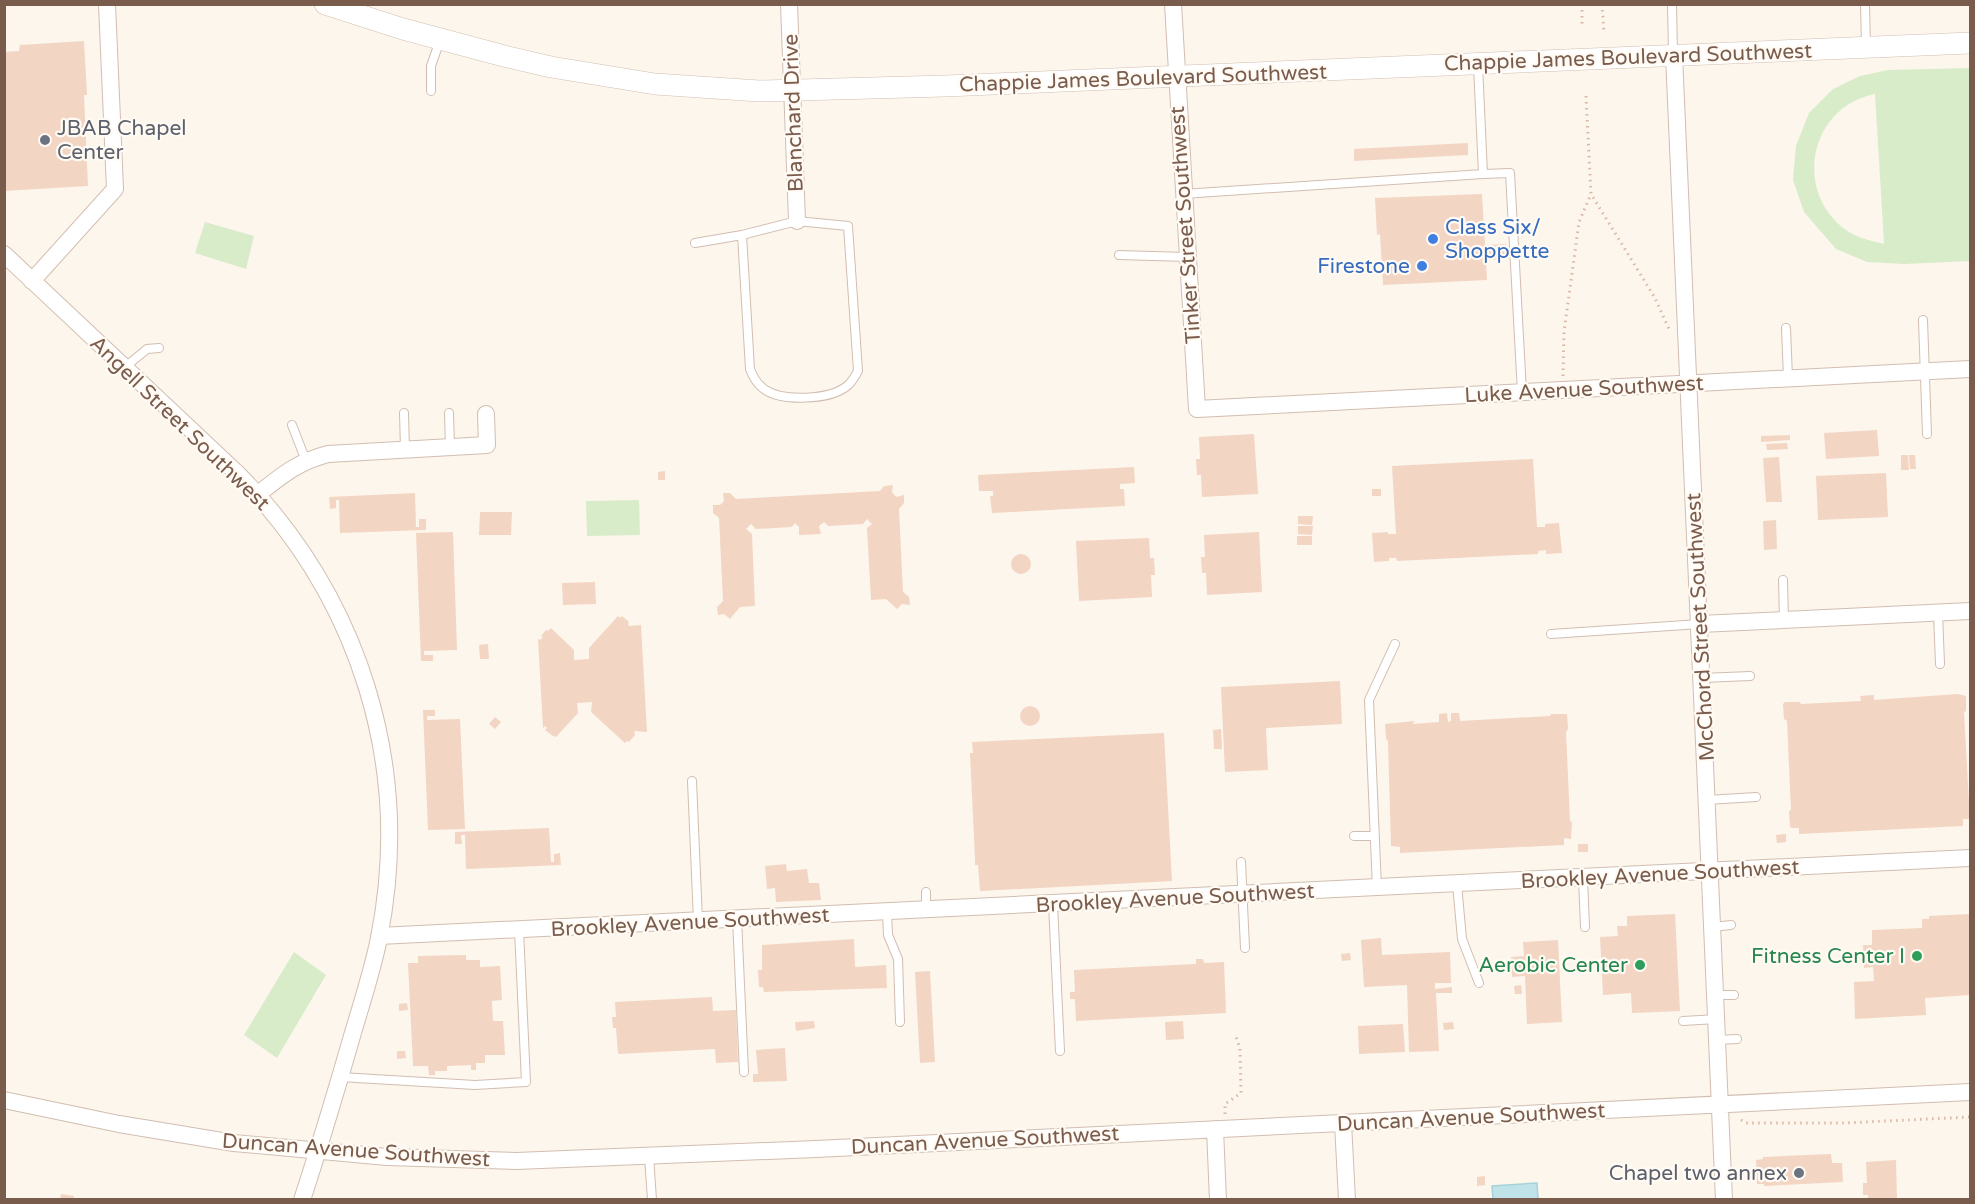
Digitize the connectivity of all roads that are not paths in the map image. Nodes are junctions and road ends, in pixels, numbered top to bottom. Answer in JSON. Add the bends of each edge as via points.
{"nodes":[{"id":1,"x":107,"y":4,"type":"edge"},
{"id":2,"x":325,"y":4,"type":"edge"},
{"id":3,"x":789,"y":4,"type":"edge"},
{"id":4,"x":1173,"y":4,"type":"edge"},
{"id":5,"x":1672,"y":4,"type":"edge"},
{"id":6,"x":1864,"y":4,"type":"edge"},
{"id":7,"x":359,"y":10,"type":"edge"},
{"id":8,"x":440,"y":39,"type":"junction"},
{"id":9,"x":1971,"y":43,"type":"edge"},
{"id":10,"x":1866,"y":47,"type":"junction"},
{"id":11,"x":1674,"y":55,"type":"junction"},
{"id":12,"x":1478,"y":64,"type":"junction"},
{"id":13,"x":1176,"y":77,"type":"junction"},
{"id":14,"x":431,"y":91,"type":"dead end"},
{"id":15,"x":792,"y":91,"type":"junction"},
{"id":16,"x":1483,"y":174,"type":"junction"},
{"id":17,"x":1183,"y":195,"type":"junction"},
{"id":18,"x":797,"y":221,"type":"junction"},
{"id":19,"x":742,"y":235,"type":"junction"},
{"id":20,"x":695,"y":243,"type":"dead end"},
{"id":21,"x":4,"y":254,"type":"edge"},
{"id":22,"x":1119,"y":255,"type":"dead end"},
{"id":23,"x":1186,"y":257,"type":"junction"},
{"id":24,"x":32,"y":281,"type":"junction"},
{"id":25,"x":1923,"y":320,"type":"dead end"},
{"id":26,"x":1786,"y":328,"type":"dead end"},
{"id":27,"x":159,"y":348,"type":"dead end"},
{"id":28,"x":124,"y":368,"type":"junction"},
{"id":29,"x":1971,"y":369,"type":"edge"},
{"id":30,"x":1925,"y":371,"type":"junction"},
{"id":31,"x":1788,"y":378,"type":"junction"},
{"id":32,"x":1688,"y":383,"type":"junction"},
{"id":33,"x":1522,"y":392,"type":"junction"},
{"id":34,"x":1197,"y":409,"type":"joint"},
{"id":35,"x":404,"y":413,"type":"dead end"},
{"id":36,"x":448,"y":413,"type":"dead end"},
{"id":37,"x":486,"y":414,"type":"dead end"},
{"id":38,"x":292,"y":425,"type":"dead end"},
{"id":39,"x":1928,"y":434,"type":"dead end"},
{"id":40,"x":450,"y":447,"type":"junction"},
{"id":41,"x":405,"y":450,"type":"junction"},
{"id":42,"x":306,"y":461,"type":"junction"},
{"id":43,"x":257,"y":495,"type":"junction"},
{"id":44,"x":1783,"y":580,"type":"dead end"},
{"id":45,"x":1971,"y":611,"type":"edge"},
{"id":46,"x":1938,"y":613,"type":"junction"},
{"id":47,"x":1784,"y":621,"type":"junction"},
{"id":48,"x":1700,"y":624,"type":"junction"},
{"id":49,"x":1551,"y":634,"type":"dead end"},
{"id":50,"x":1395,"y":644,"type":"dead end"},
{"id":51,"x":1940,"y":664,"type":"dead end"},
{"id":52,"x":1750,"y":676,"type":"dead end"},
{"id":53,"x":1702,"y":678,"type":"junction"},
{"id":54,"x":692,"y":781,"type":"dead end"},
{"id":55,"x":1756,"y":796,"type":"dead end"},
{"id":56,"x":1707,"y":800,"type":"junction"},
{"id":57,"x":1354,"y":836,"type":"dead end"},
{"id":58,"x":1375,"y":836,"type":"junction"},
{"id":59,"x":1971,"y":858,"type":"edge"},
{"id":60,"x":1241,"y":862,"type":"dead end"},
{"id":61,"x":1710,"y":871,"type":"junction"},
{"id":62,"x":1584,"y":878,"type":"junction"},
{"id":63,"x":1457,"y":884,"type":"junction"},
{"id":64,"x":1377,"y":888,"type":"junction"},
{"id":65,"x":926,"y":892,"type":"dead end"},
{"id":66,"x":1242,"y":895,"type":"junction"},
{"id":67,"x":1053,"y":904,"type":"junction"},
{"id":68,"x":926,"y":910,"type":"junction"},
{"id":69,"x":887,"y":912,"type":"junction"},
{"id":70,"x":737,"y":919,"type":"junction"},
{"id":71,"x":698,"y":921,"type":"junction"},
{"id":72,"x":1731,"y":925,"type":"dead end"},
{"id":73,"x":1585,"y":927,"type":"dead end"},
{"id":74,"x":1713,"y":927,"type":"junction"},
{"id":75,"x":519,"y":930,"type":"junction"},
{"id":76,"x":380,"y":936,"type":"junction"},
{"id":77,"x":1245,"y":948,"type":"dead end"},
{"id":78,"x":1479,"y":983,"type":"dead end"},
{"id":79,"x":1716,"y":995,"type":"junction"},
{"id":80,"x":1734,"y":995,"type":"dead end"},
{"id":81,"x":1717,"y":1019,"type":"junction"},
{"id":82,"x":1683,"y":1021,"type":"dead end"},
{"id":83,"x":900,"y":1022,"type":"dead end"},
{"id":84,"x":1737,"y":1039,"type":"dead end"},
{"id":85,"x":1718,"y":1040,"type":"junction"},
{"id":86,"x":1060,"y":1051,"type":"dead end"},
{"id":87,"x":744,"y":1072,"type":"dead end"},
{"id":88,"x":340,"y":1077,"type":"junction"},
{"id":89,"x":1971,"y":1092,"type":"edge"},
{"id":90,"x":4,"y":1100,"type":"edge"},
{"id":91,"x":1720,"y":1105,"type":"junction"},
{"id":92,"x":1220,"y":1123,"type":"junction"},
{"id":93,"x":1343,"y":1123,"type":"junction"},
{"id":94,"x":318,"y":1150,"type":"junction"},
{"id":95,"x":649,"y":1156,"type":"junction"},
{"id":96,"x":302,"y":1200,"type":"edge"},
{"id":97,"x":652,"y":1200,"type":"edge"},
{"id":98,"x":1218,"y":1200,"type":"edge"},
{"id":99,"x":1347,"y":1200,"type":"edge"},
{"id":100,"x":1724,"y":1200,"type":"edge"}],
"edges":[{"from":1,"to":24,"type":"street","via":[[115,189]]},
{"from":2,"to":7,"type":"street","name":"Chappie James Boulevard Southwest"},
{"from":3,"to":15,"type":"street","name":"Blanchard Drive"},
{"from":4,"to":13,"type":"street","name":"Tinker Street Southwest"},
{"from":5,"to":11,"type":"lane"},
{"from":6,"to":10,"type":"lane"},
{"from":7,"to":8,"type":"street","name":"Chappie James Boulevard Southwest"},
{"from":8,"to":14,"type":"lane","via":[[431,66]]},
{"from":8,"to":15,"type":"street","name":"Chappie James Boulevard Southwest","via":[[608,78],[691,87]]},
{"from":9,"to":10,"type":"street","name":"Chappie James Boulevard Southwest"},
{"from":10,"to":11,"type":"street","name":"Chappie James Boulevard Southwest"},
{"from":11,"to":12,"type":"street","name":"Chappie James Boulevard Southwest"},
{"from":11,"to":32,"type":"street","name":"McChord Street Southwest"},
{"from":12,"to":13,"type":"street","name":"Chappie James Boulevard Southwest"},
{"from":12,"to":16,"type":"lane"},
{"from":13,"to":15,"type":"street","name":"Chappie James Boulevard Southwest"},
{"from":13,"to":17,"type":"street","name":"Tinker Street Southwest"},
{"from":15,"to":18,"type":"street","name":"Blanchard Drive"},
{"from":16,"to":17,"type":"lane"},
{"from":16,"to":33,"type":"lane","via":[[1510,174]]},
{"from":17,"to":23,"type":"street","name":"Tinker Street Southwest"},
{"from":18,"to":19,"type":"lane"},
{"from":18,"to":19,"type":"lane","via":[[848,226],[858,371],[850,384],[831,394],[789,397],[764,389],[754,379],[750,369]]},
{"from":19,"to":20,"type":"lane"},
{"from":21,"to":24,"type":"street","name":"Angell Street Southwest"},
{"from":22,"to":23,"type":"lane"},
{"from":23,"to":34,"type":"street","name":"Tinker Street Southwest"},
{"from":24,"to":28,"type":"street","name":"Angell Street Southwest"},
{"from":25,"to":30,"type":"lane"},
{"from":26,"to":31,"type":"lane"},
{"from":27,"to":28,"type":"lane","via":[[147,349]]},
{"from":28,"to":43,"type":"street","name":"Angell Street Southwest"},
{"from":29,"to":30,"type":"street","name":"Luke Avenue Southwest"},
{"from":30,"to":31,"type":"street","name":"Luke Avenue Southwest"},
{"from":30,"to":39,"type":"lane"},
{"from":31,"to":32,"type":"street","name":"Luke Avenue Southwest"},
{"from":32,"to":33,"type":"street","name":"Luke Avenue Southwest"},
{"from":32,"to":48,"type":"street","name":"McChord Street Southwest"},
{"from":33,"to":34,"type":"street","name":"Luke Avenue Southwest"},
{"from":35,"to":41,"type":"lane"},
{"from":36,"to":40,"type":"lane"},
{"from":37,"to":40,"type":"street","via":[[487,445]]},
{"from":38,"to":42,"type":"lane"},
{"from":40,"to":41,"type":"street"},
{"from":41,"to":42,"type":"street","via":[[328,454]]},
{"from":42,"to":43,"type":"street","via":[[289,469]]},
{"from":43,"to":76,"type":"street","name":"Angell Street Southwest","via":[[302,551],[332,602],[360,665],[375,714],[388,796],[389,832]]},
{"from":44,"to":47,"type":"lane"},
{"from":45,"to":46,"type":"street"},
{"from":46,"to":47,"type":"street"},
{"from":46,"to":51,"type":"lane"},
{"from":47,"to":48,"type":"street"},
{"from":48,"to":49,"type":"lane"},
{"from":48,"to":53,"type":"street","name":"McChord Street Southwest"},
{"from":50,"to":58,"type":"lane","via":[[1369,700]]},
{"from":52,"to":53,"type":"lane"},
{"from":53,"to":56,"type":"street","name":"McChord Street Southwest"},
{"from":54,"to":71,"type":"lane"},
{"from":55,"to":56,"type":"lane"},
{"from":56,"to":61,"type":"street","name":"McChord Street Southwest"},
{"from":57,"to":58,"type":"lane"},
{"from":58,"to":64,"type":"lane"},
{"from":59,"to":61,"type":"street","name":"Brookley Avenue Southwest"},
{"from":60,"to":66,"type":"lane"},
{"from":61,"to":62,"type":"street","name":"Brookley Avenue Southwest"},
{"from":61,"to":74,"type":"street","name":"McChord Street Southwest"},
{"from":62,"to":63,"type":"street","name":"Brookley Avenue Southwest"},
{"from":62,"to":73,"type":"lane"},
{"from":63,"to":64,"type":"street","name":"Brookley Avenue Southwest"},
{"from":63,"to":78,"type":"lane","via":[[1462,939]]},
{"from":64,"to":66,"type":"street","name":"Brookley Avenue Southwest"},
{"from":65,"to":68,"type":"lane"},
{"from":66,"to":67,"type":"street","name":"Brookley Avenue Southwest"},
{"from":66,"to":77,"type":"lane"},
{"from":67,"to":68,"type":"street","name":"Brookley Avenue Southwest"},
{"from":67,"to":86,"type":"lane"},
{"from":68,"to":69,"type":"street","name":"Brookley Avenue Southwest"},
{"from":69,"to":70,"type":"street","name":"Brookley Avenue Southwest"},
{"from":69,"to":83,"type":"lane","via":[[888,936],[898,959]]},
{"from":70,"to":71,"type":"street","name":"Brookley Avenue Southwest"},
{"from":70,"to":87,"type":"lane"},
{"from":71,"to":75,"type":"street","name":"Brookley Avenue Southwest"},
{"from":72,"to":74,"type":"lane"},
{"from":74,"to":79,"type":"street","name":"McChord Street Southwest"},
{"from":75,"to":76,"type":"street","name":"Brookley Avenue Southwest"},
{"from":75,"to":88,"type":"lane","via":[[526,1082],[475,1085]]},
{"from":76,"to":88,"type":"street","name":"Angell Street Southwest"},
{"from":79,"to":80,"type":"lane"},
{"from":79,"to":81,"type":"street","name":"McChord Street Southwest"},
{"from":81,"to":82,"type":"lane"},
{"from":81,"to":85,"type":"street","name":"McChord Street Southwest"},
{"from":84,"to":85,"type":"lane"},
{"from":85,"to":91,"type":"street","name":"McChord Street Southwest"},
{"from":88,"to":94,"type":"street","name":"Angell Street Southwest"},
{"from":89,"to":91,"type":"street","name":"Duncan Avenue Southwest"},
{"from":90,"to":94,"type":"street","name":"Duncan Avenue Southwest","via":[[192,1137]]},
{"from":91,"to":93,"type":"street","name":"Duncan Avenue Southwest"},
{"from":91,"to":100,"type":"street","name":"McChord Street Southwest"},
{"from":92,"to":93,"type":"street","name":"Duncan Avenue Southwest"},
{"from":92,"to":95,"type":"street","name":"Duncan Avenue Southwest"},
{"from":92,"to":98,"type":"street"},
{"from":93,"to":99,"type":"street"},
{"from":94,"to":95,"type":"street","name":"Duncan Avenue Southwest","via":[[475,1161]]},
{"from":94,"to":96,"type":"street","name":"Angell Street Southwest"},
{"from":95,"to":97,"type":"lane"}]}
